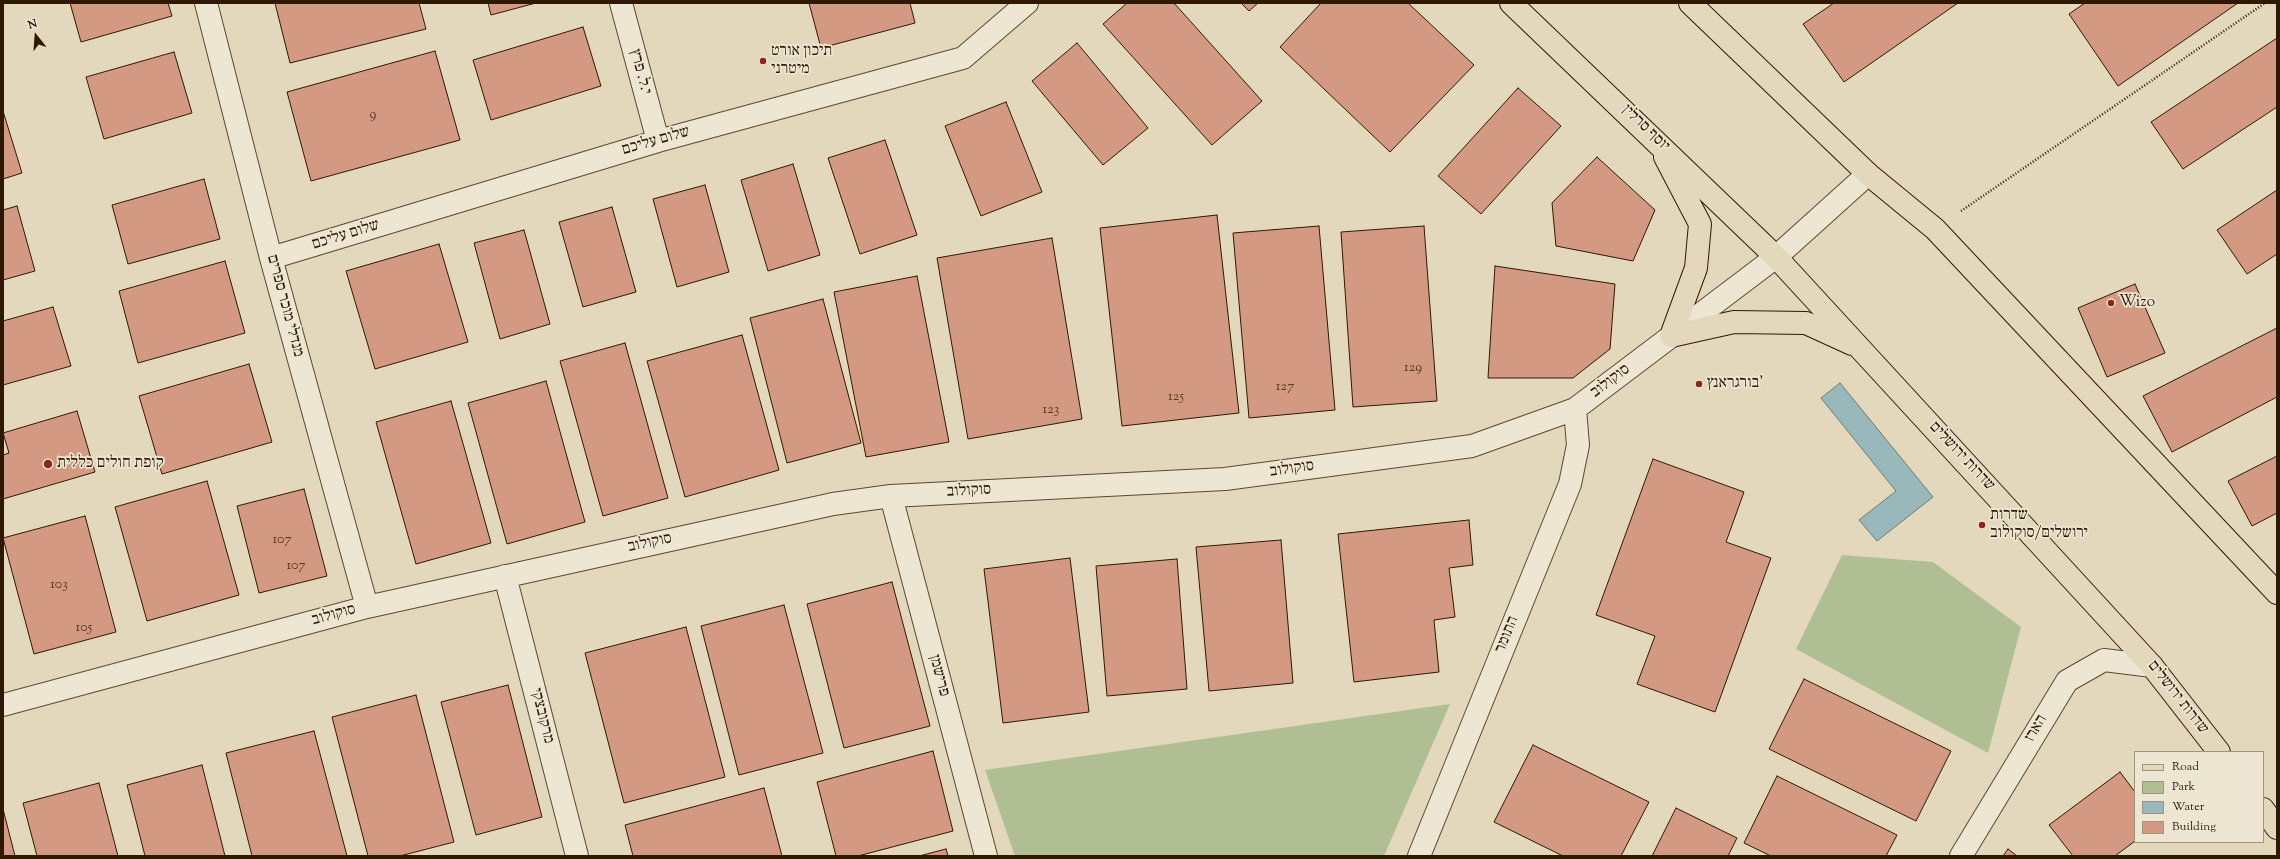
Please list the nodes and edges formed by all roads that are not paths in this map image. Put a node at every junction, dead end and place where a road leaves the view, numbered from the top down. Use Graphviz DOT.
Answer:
graph roads {
  1 [pos="206,3"];
  2 [pos="621,3"];
  3 [pos="1027,3"];
  4 [pos="1511,3"];
  5 [pos="1690,3"];
  6 [pos="1656,140"];
  7 [pos="658,141"];
  8 [pos="1868,174"];
  9 [pos="1776,256"];
  10 [pos="271,258"];
  11 [pos="1671,336"];
  12 [pos="1861,348"];
  13 [pos="1576,408"];
  14 [pos="891,496"];
  15 [pos="505,576"];
  16 [pos="2277,593"];
  17 [pos="367,607"];
  18 [pos="2152,666"];
  19 [pos="3,705"];
  20 [pos="2218,751"];
  21 [pos="2264,810"];
  22 [pos="2277,828"];
  23 [pos="578,856"];
  24 [pos="986,856"];
  25 [pos="1418,856"];
  26 [pos="1961,856"];
  1 -- 10 [label="street, מנדלי מוכר ספרים"];
  2 -- 7 [label="street, י.ל. פרץ"];
  3 -- 7 [label="street, שלום עליכם"];
  4 -- 6 [label="main road, יוסף סרלין"];
  5 -- 8 [label="main road"];
  6 -- 9 [label="main road, יוסף סרלין"];
  6 -- 11 [label="main road"];
  7 -- 10 [label="street, שלום עליכם"];
  8 -- 9 [label="street, סוקולוב"];
  8 -- 16 [label="main road"];
  9 -- 11 [label="street, סוקולוב"];
  9 -- 12 [label="main road, שדרות ירושלים"];
  10 -- 17 [label="street, מנדלי מוכר ספרים"];
  11 -- 12 [label="main road"];
  11 -- 13 [label="street, סוקולוב"];
  12 -- 18 [label="main road, שדרות ירושלים"];
  13 -- 14 [label="street, סוקולוב"];
  13 -- 25 [label="street, התומר"];
  14 -- 15 [label="street, סוקולוב"];
  14 -- 24 [label="street, פרישמן"];
  15 -- 17 [label="street, סוקולוב"];
  15 -- 23 [label="street, מרקובצקי"];
  17 -- 19 [label="street, סוקולוב"];
  18 -- 20 [label="main road, שדרות ירושלים"];
  18 -- 26 [label="street, הארז"];
  21 -- 22 [label="main road"];
}
